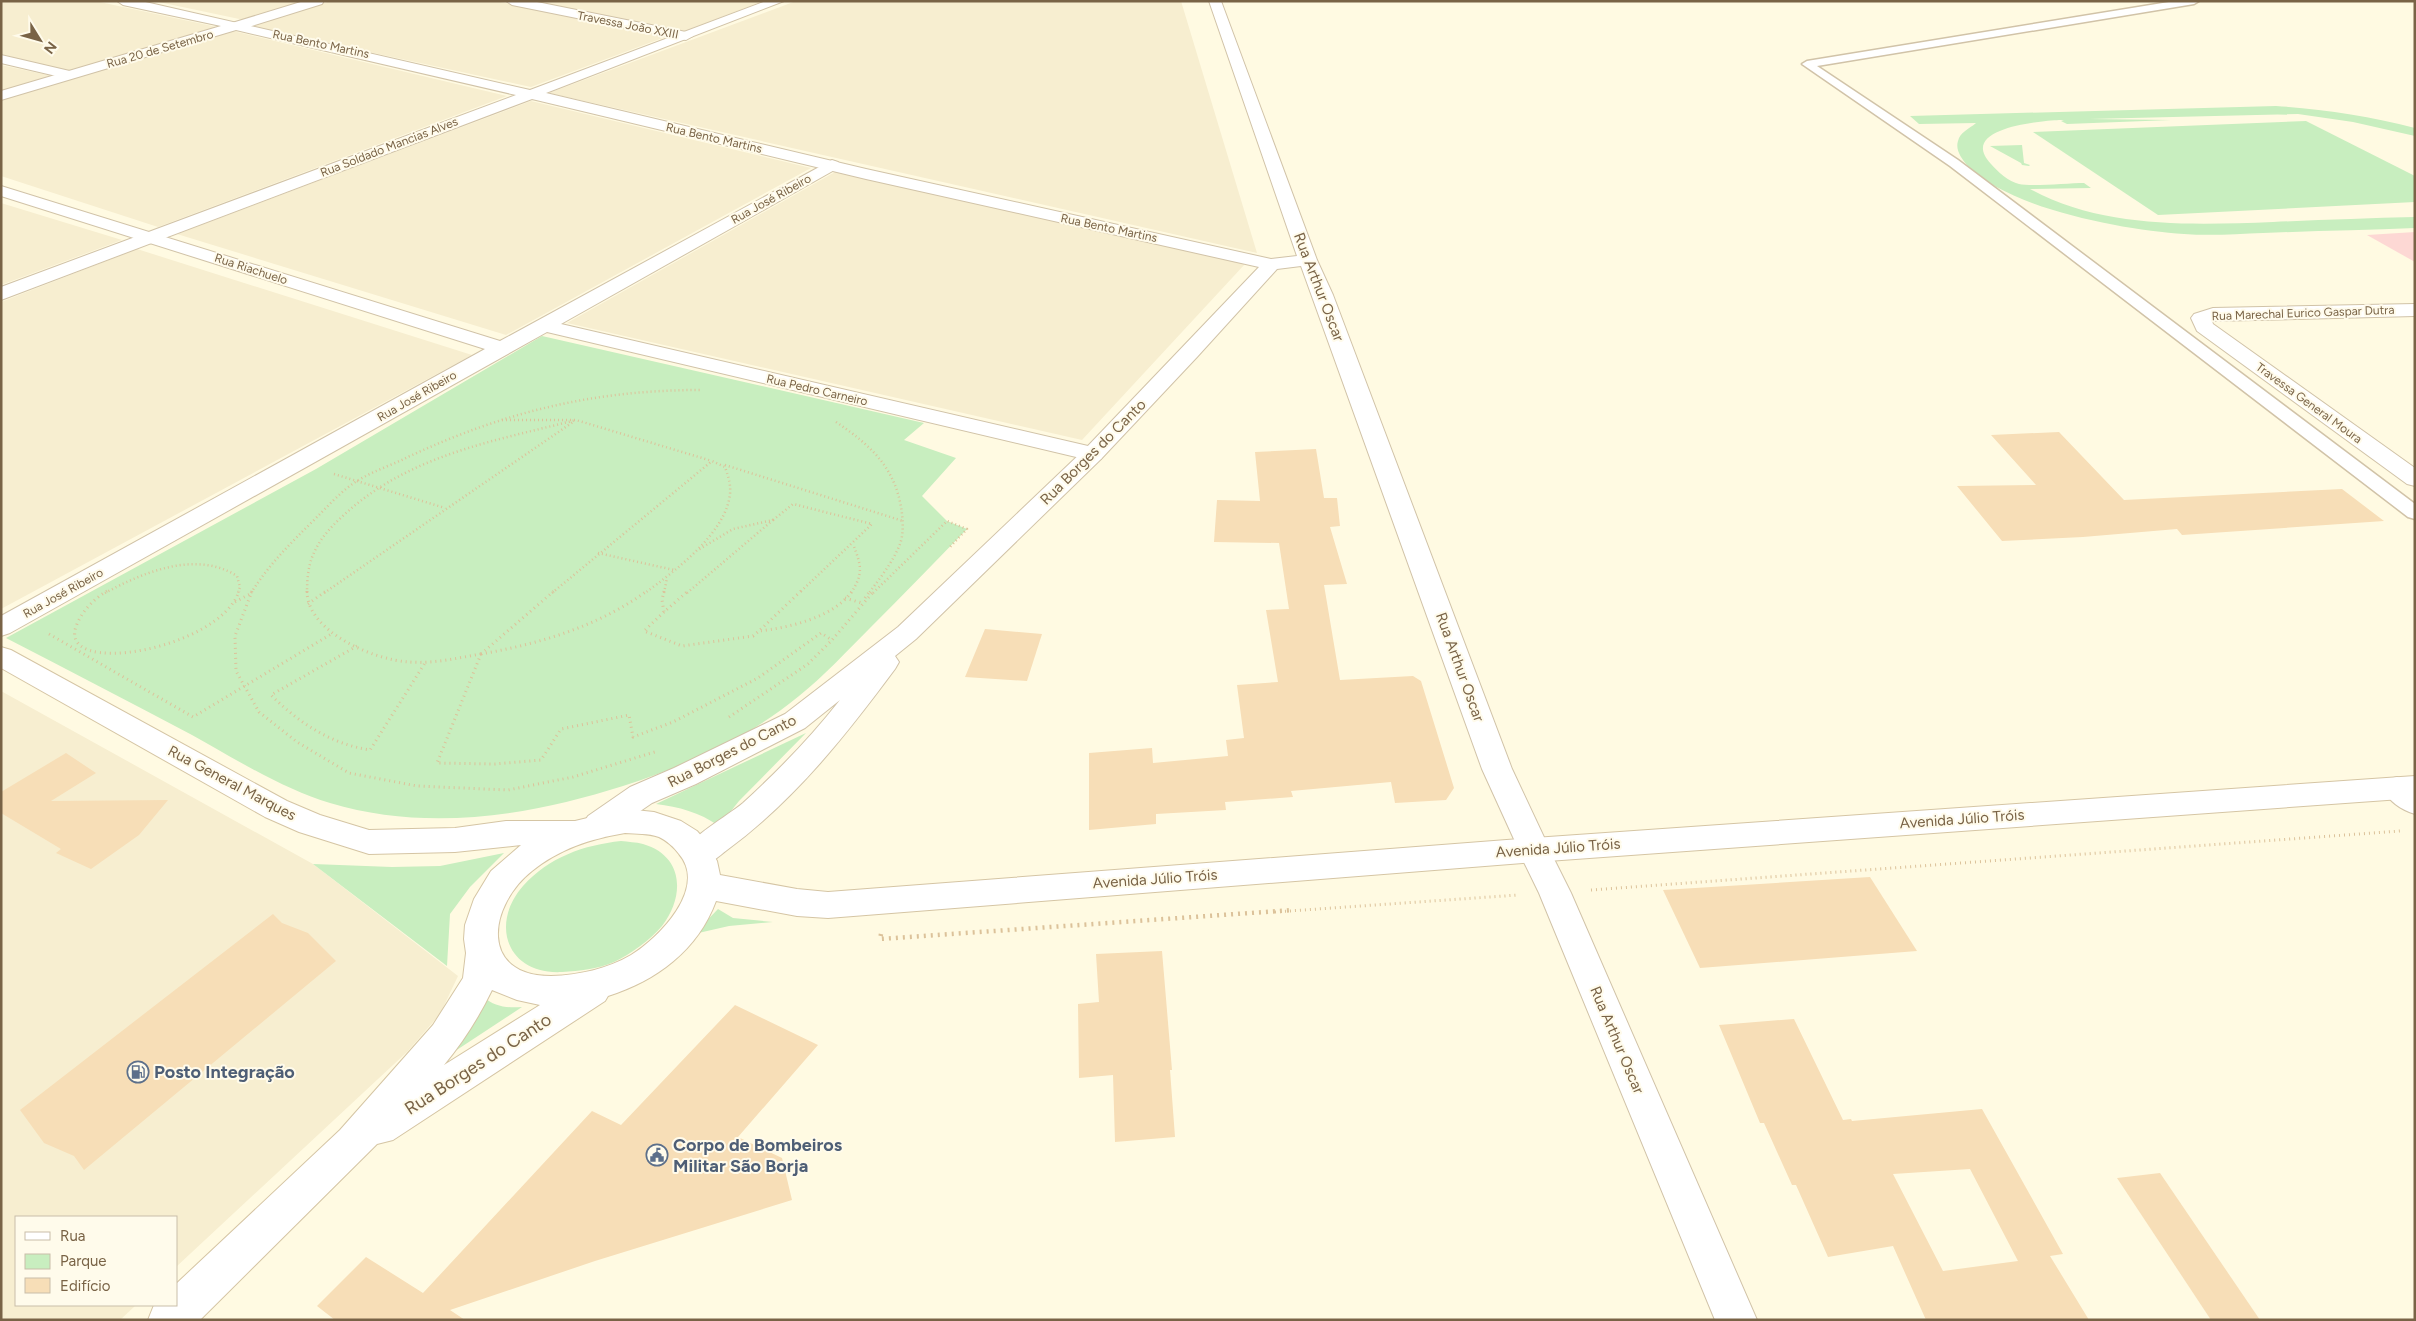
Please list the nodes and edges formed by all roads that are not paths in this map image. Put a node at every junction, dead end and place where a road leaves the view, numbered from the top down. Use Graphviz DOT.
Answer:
graph roads {
  1 [pos="123,1"];
  2 [pos="318,1"];
  3 [pos="512,1"];
  4 [pos="778,1"];
  5 [pos="1215,1"];
  6 [pos="2194,1"];
  7 [pos="237,26"];
  8 [pos="686,36"];
  9 [pos="1,59"];
  10 [pos="69,75"];
  11 [pos="528,94"];
  12 [pos="1,96"];
  13 [pos="832,165"];
  14 [pos="1,192"];
  15 [pos="149,237"];
  16 [pos="1308,260"];
  17 [pos="1270,264"];
  18 [pos="1,294"];
  19 [pos="2415,310"];
  20 [pos="542,325"];
  21 [pos="2204,327"];
  22 [pos="501,348"];
  23 [pos="1093,454"];
  24 [pos="2415,479"];
  25 [pos="2415,513"];
  26 [pos="1,627"];
  27 [pos="906,633"];
  28 [pos="1,656"];
  29 [pos="2408,802"];
  30 [pos="586,828"];
  31 [pos="1534,850"];
  32 [pos="698,854"];
  33 [pos="704,886"];
  34 [pos="483,954"];
  35 [pos="602,984"];
  36 [pos="354,1143"];
  37 [pos="169,1320"];
  38 [pos="1736,1320"];
  1 -- 7 [label="street, Rua Bento Martins"];
  2 -- 7 [label="street, Rua 20 de Setembro"];
  3 -- 8 [label="street, Travessa João XXIII"];
  4 -- 8 [label="street, Rua Soldado Mancias Alves"];
  5 -- 16 [label="street, Rua Arthur Oscar"];
  6 -- 25 [label="lane"];
  7 -- 10 [label="street, Rua 20 de Setembro"];
  7 -- 11 [label="street, Rua Bento Martins"];
  8 -- 11 [label="street, Rua Soldado Mancias Alves"];
  9 -- 10 [label="street"];
  10 -- 12 [label="street, Rua 20 de Setembro"];
  11 -- 13 [label="street, Rua Bento Martins"];
  11 -- 15 [label="street, Rua Soldado Mancias Alves"];
  13 -- 17 [label="street, Rua Bento Martins"];
  13 -- 20 [label="street, Rua José Ribeiro"];
  14 -- 15 [label="street, Rua Riachuelo"];
  15 -- 18 [label="street, Rua Soldado Mancias Alves"];
  15 -- 22 [label="street, Rua Riachuelo"];
  16 -- 17 [label="street, Rua Bento Martins"];
  16 -- 31 [label="street, Rua Arthur Oscar"];
  17 -- 23 [label="street, Rua Borges do Canto"];
  19 -- 21 [label="street, Rua Marechal Eurico Gaspar Dutra"];
  20 -- 22 [label="street, Rua José Ribeiro"];
  20 -- 23 [label="street, Rua Pedro Carneiro"];
  21 -- 24 [label="street, Travessa General Moura"];
  22 -- 26 [label="street, Rua José Ribeiro"];
  23 -- 27 [label="street, Rua Borges do Canto"];
  27 -- 30 [label="street, Rua Borges do Canto"];
  27 -- 32 [label="street, Rua Borges do Canto"];
  28 -- 30 [label="street, Rua General Marques"];
  29 -- 31 [label="street, Avenida Júlio Tróis"];
  30 -- 32 [label="street"];
  30 -- 34 [label="street, Rua Borges do Canto"];
  31 -- 33 [label="street, Avenida Júlio Tróis"];
  31 -- 38 [label="street, Rua Arthur Oscar"];
  32 -- 33 [label="street"];
  33 -- 35 [label="street"];
  34 -- 35 [label="street"];
  34 -- 36 [label="street, Rua Borges do Canto"];
  35 -- 36 [label="street, Rua Borges do Canto"];
  36 -- 37 [label="street, Rua Borges do Canto"];
}
